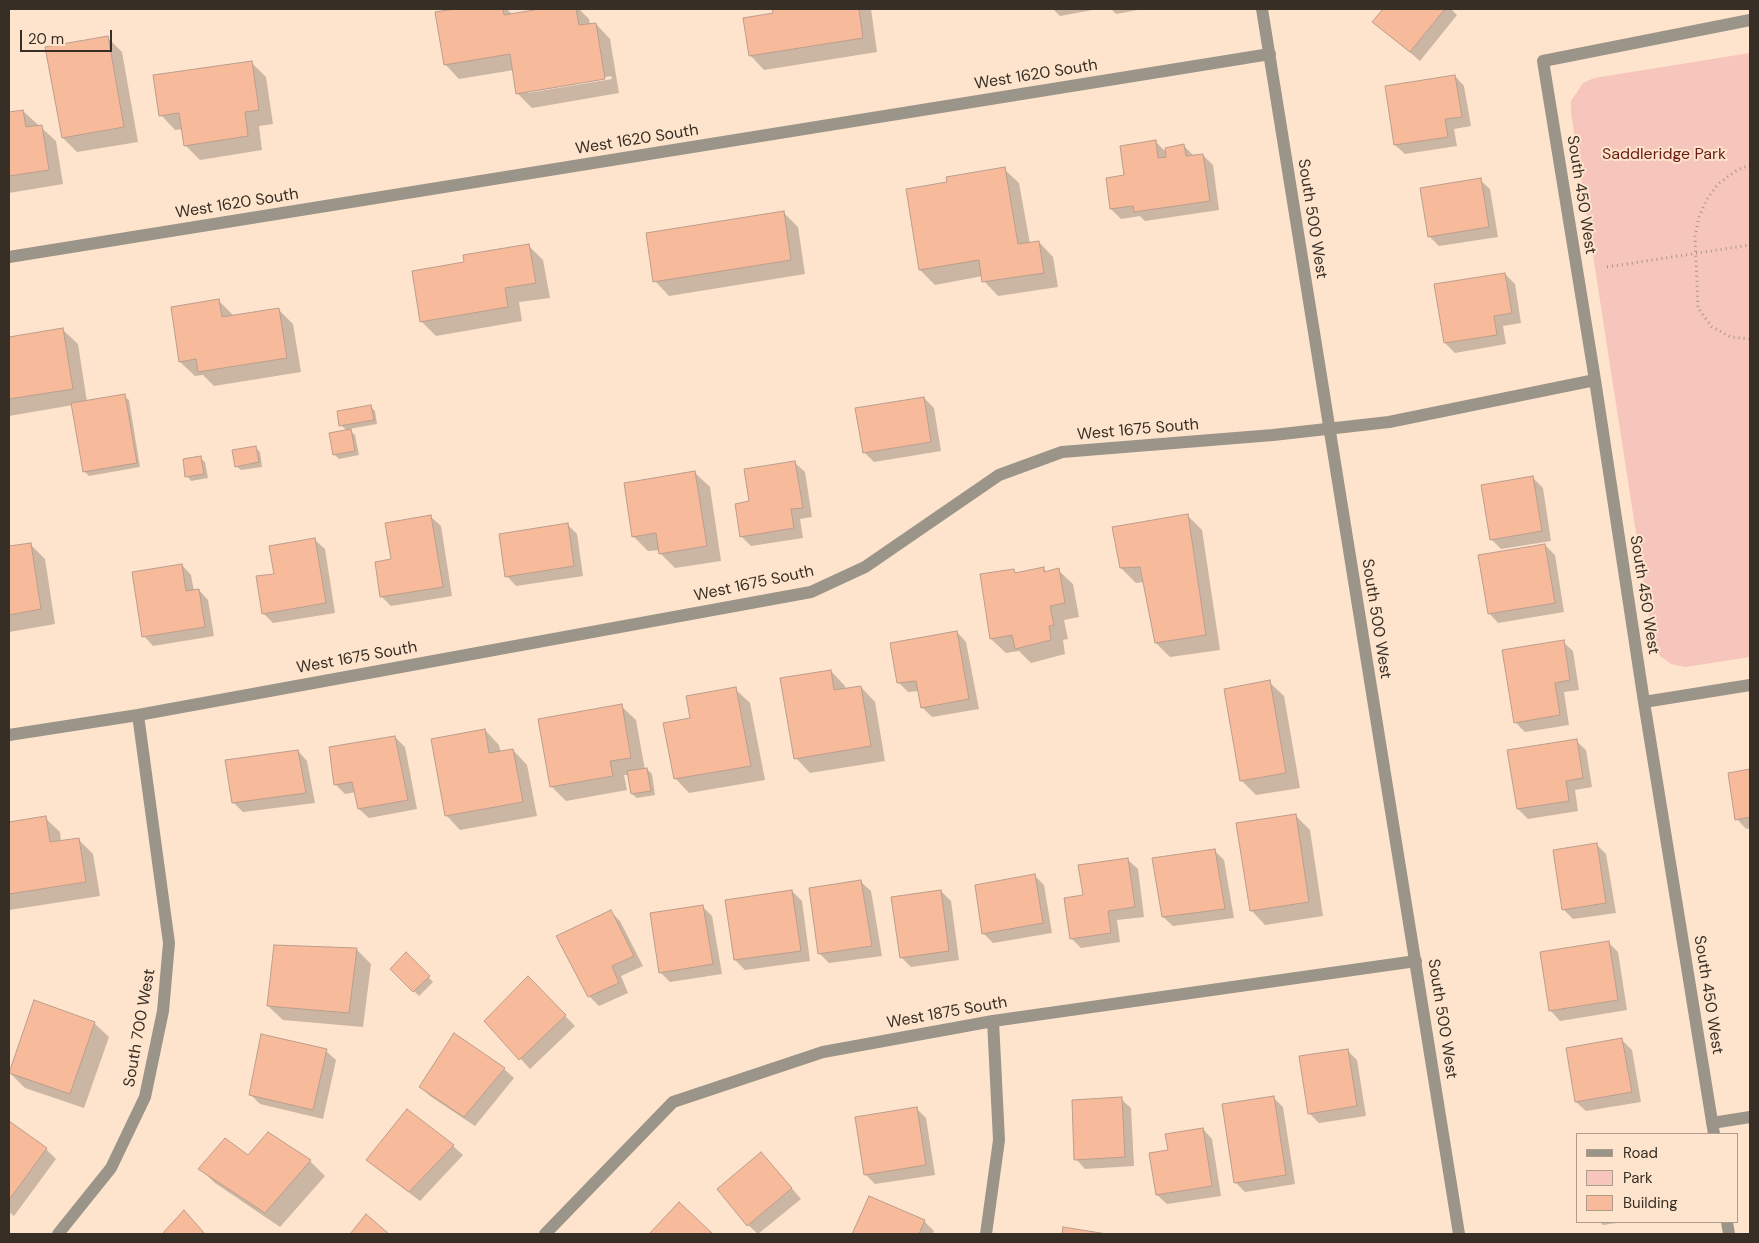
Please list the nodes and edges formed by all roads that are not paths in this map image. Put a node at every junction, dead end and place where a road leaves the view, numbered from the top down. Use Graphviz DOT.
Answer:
graph roads {
  1 [pos="1262,9"];
  2 [pos="1750,20"];
  3 [pos="1270,54"];
  4 [pos="9,257"];
  5 [pos="1595,380"];
  6 [pos="1329,429"];
  7 [pos="1750,685"];
  8 [pos="1644,702"];
  9 [pos="138,715"];
  10 [pos="9,734"];
  11 [pos="1416,961"];
  12 [pos="993,1021"];
  13 [pos="1750,1117"];
  14 [pos="1713,1129"];
  15 [pos="58,1234"];
  16 [pos="545,1234"];
  17 [pos="986,1234"];
  18 [pos="1459,1234"];
  1 -- 3 [label="street, South 500 West"];
  2 -- 5 [label="street, South 450 West"];
  3 -- 4 [label="street, West 1620 South"];
  3 -- 6 [label="street, South 500 West"];
  5 -- 6 [label="street, West 1675 South"];
  5 -- 8 [label="street, South 450 West"];
  6 -- 9 [label="street, West 1675 South"];
  6 -- 11 [label="street, South 500 West"];
  7 -- 8 [label="street"];
  8 -- 14 [label="street, South 450 West"];
  9 -- 10 [label="street, West 1675 South"];
  9 -- 15 [label="street, South 700 West"];
  11 -- 12 [label="street, West 1875 South"];
  11 -- 18 [label="street, South 500 West"];
  12 -- 16 [label="street, West 1875 South"];
  12 -- 17 [label="street"];
  13 -- 14 [label="street"];
}
